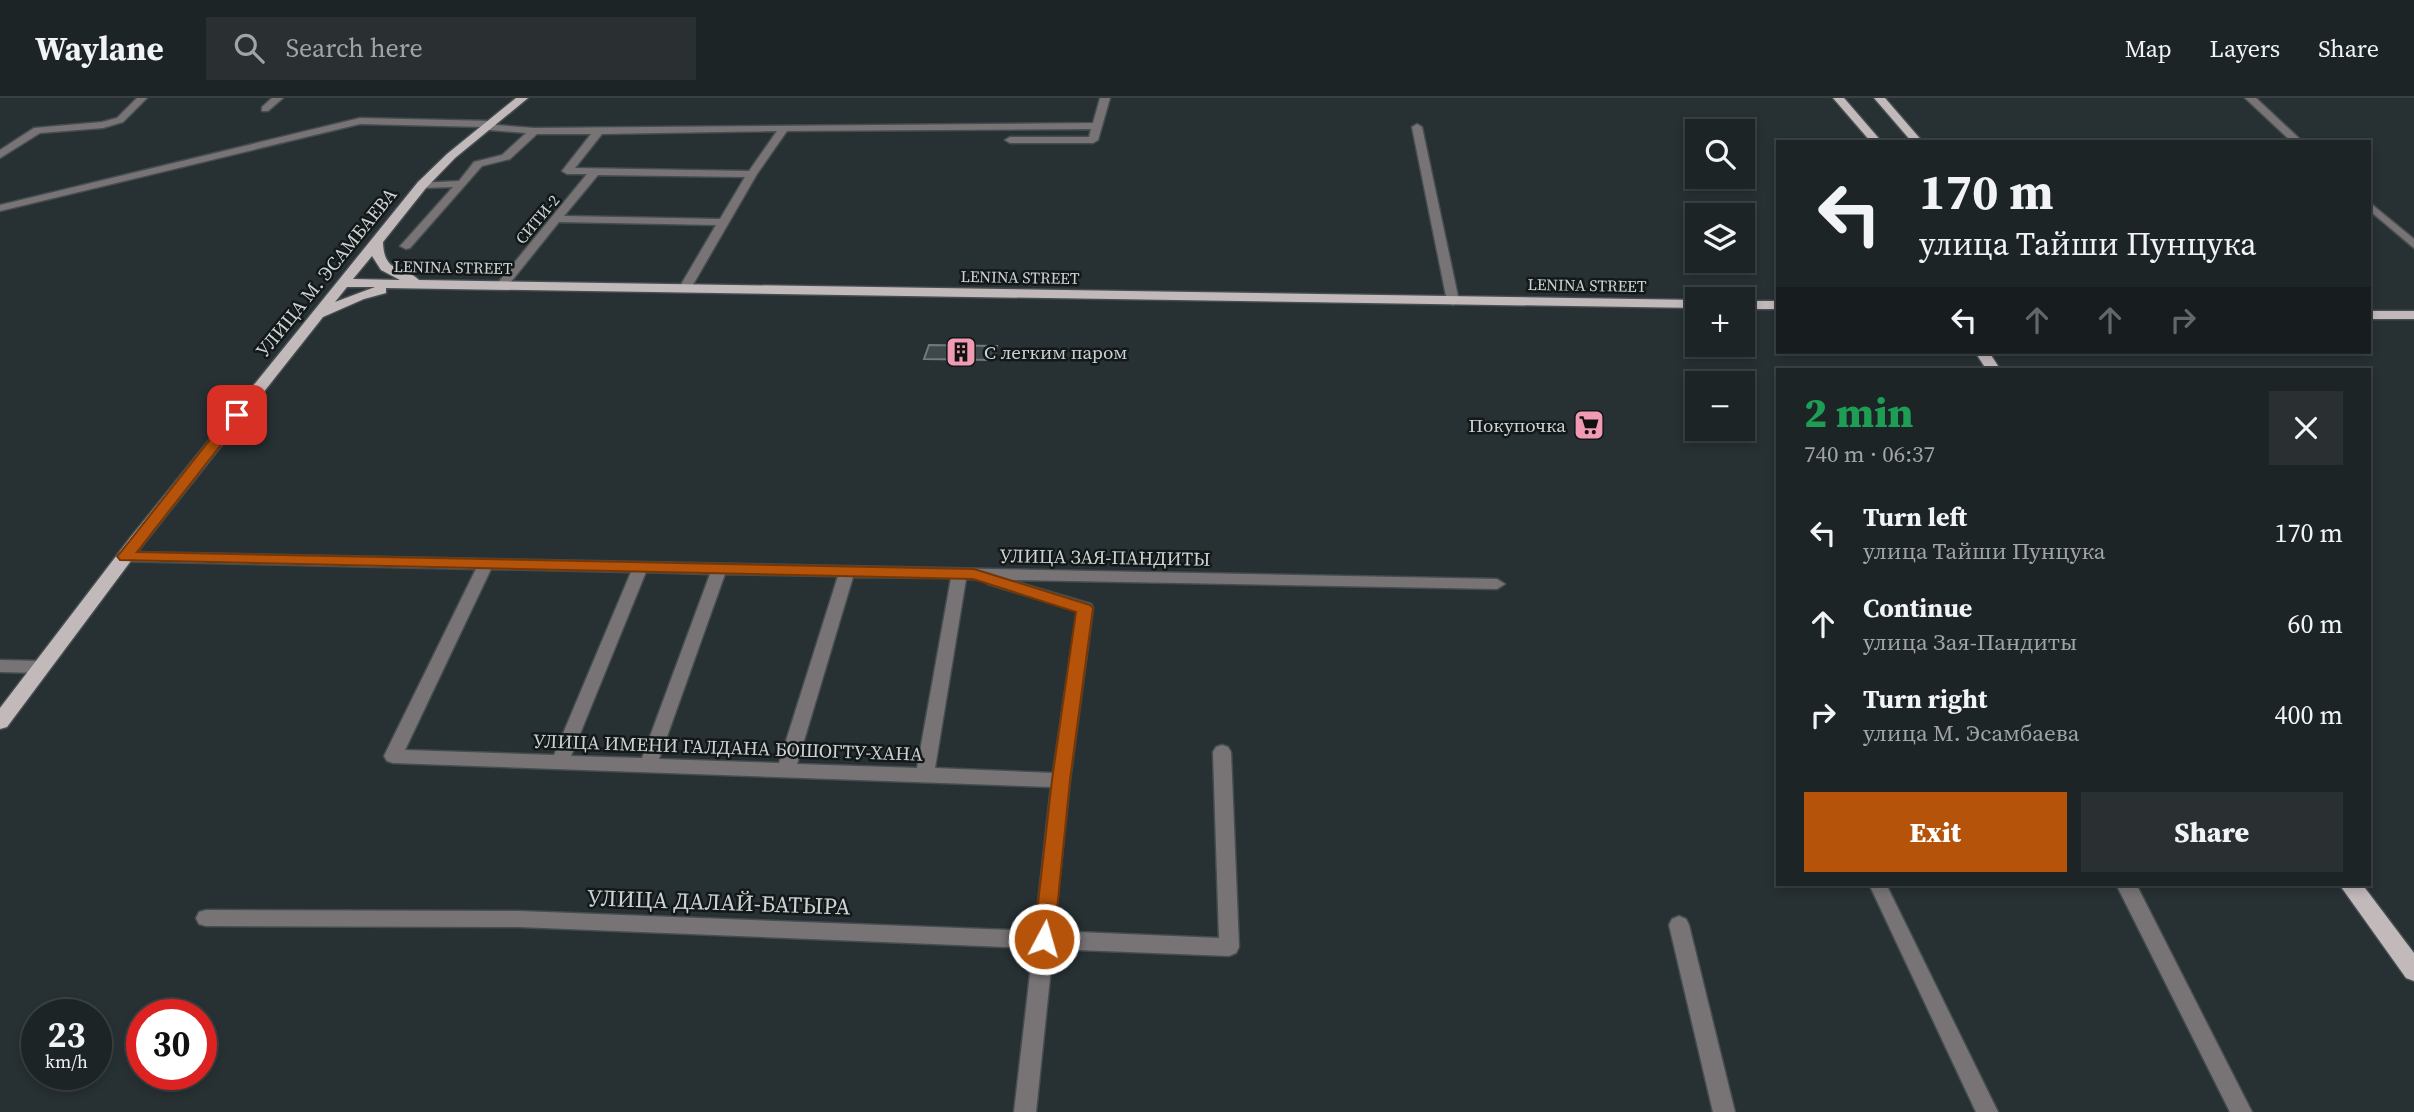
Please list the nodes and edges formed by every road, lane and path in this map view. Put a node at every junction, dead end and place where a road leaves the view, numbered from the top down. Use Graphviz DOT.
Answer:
graph roads {
  1 [pos="142,98"];
  2 [pos="278,98"];
  3 [pos="523,98"];
  4 [pos="1105,98"];
  5 [pos="1838,98"];
  6 [pos="1880,98"];
  7 [pos="2250,98"];
  8 [pos="265,109"];
  9 [pos="490,125"];
  10 [pos="1097,126"];
  11 [pos="1417,127"];
  12 [pos="784,128"];
  13 [pos="534,131"];
  14 [pos="599,131"];
  15 [pos="1010,140"];
  16 [pos="1875,140"];
  17 [pos="1916,140"];
  18 [pos="2296,140"];
  19 [pos="0,155"];
  20 [pos="595,171"];
  21 [pos="752,174"];
  22 [pos="462,184"];
  23 [pos="422,185"];
  24 [pos="2371,207"];
  25 [pos="0,208"];
  26 [pos="558,219"];
  27 [pos="724,222"];
  28 [pos="377,241"];
  29 [pos="2414,245"];
  30 [pos="406,246"];
  31 [pos="342,283"];
  32 [pos="427,284"];
  33 [pos="502,285"];
  34 [pos="685,288"];
  35 [pos="1453,302"];
  36 [pos="1685,304"];
  37 [pos="1755,305"];
  38 [pos="1776,305"];
  39 [pos="2371,315"];
  40 [pos="2414,315"];
  41 [pos="314,318"];
  42 [pos="125,556"];
  43 [pos="486,564"];
  44 [pos="641,567"];
  45 [pos="719,569"];
  46 [pos="847,571"];
  47 [pos="967,574"];
  48 [pos="1497,584"];
  49 [pos="0,666"];
  50 [pos="42,667"];
  51 [pos="0,723"];
  52 [pos="1222,752"];
  53 [pos="560,762"];
  54 [pos="648,765"];
  55 [pos="786,770"];
  56 [pos="925,775"];
  57 [pos="1061,780"];
  58 [pos="1877,886"];
  59 [pos="2127,886"];
  60 [pos="2351,886"];
  61 [pos="206,918"];
  62 [pos="1679,925"];
  63 [pos="1044,939"];
  64 [pos="2414,971"];
  65 [pos="1025,1112"];
  66 [pos="1724,1112"];
  67 [pos="1987,1112"];
  68 [pos="2241,1112"];
  1 -- 19 [label="street"];
  2 -- 8 [label="street"];
  3 -- 9 [label="main road, УЛИЦА М. ЭСАМБАЕВА"];
  4 -- 10 [label="street"];
  5 -- 16 [label="main road"];
  6 -- 17 [label="main road"];
  7 -- 18 [label="street"];
  9 -- 13 [label="street"];
  9 -- 23 [label="main road, УЛИЦА М. ЭСАМБАЕВА"];
  9 -- 25 [label="street"];
  10 -- 12 [label="street"];
  10 -- 15 [label="street"];
  11 -- 35 [label="street"];
  12 -- 14 [label="street"];
  12 -- 21 [label="street"];
  13 -- 14 [label="street"];
  13 -- 22 [label="street"];
  14 -- 20 [label="street"];
  20 -- 21 [label="street"];
  20 -- 26 [label="street, СИТИ-2"];
  21 -- 27 [label="street"];
  22 -- 23 [label="street"];
  22 -- 30 [label="street"];
  23 -- 28 [label="main road, УЛИЦА М. ЭСАМБАЕВА"];
  24 -- 29 [label="street"];
  26 -- 27 [label="street"];
  26 -- 33 [label="street, СИТИ-2"];
  27 -- 34 [label="street"];
  28 -- 31 [label="main road, УЛИЦА М. ЭСАМБАЕВА"];
  28 -- 32 [label="main road"];
  31 -- 32 [label="main road, LENINA STREET"];
  31 -- 41 [label="main road, УЛИЦА М. ЭСАМБАЕВА"];
  32 -- 33 [label="main road, LENINA STREET"];
  32 -- 41 [label="main road"];
  33 -- 34 [label="main road, LENINA STREET"];
  34 -- 35 [label="main road, LENINA STREET"];
  35 -- 36 [label="main road, LENINA STREET"];
  37 -- 38 [label="main road"];
  39 -- 40 [label="main road"];
  41 -- 42 [label="main road, УЛИЦА М. ЭСАМБАЕВА"];
  42 -- 43 [label="street, УЛИЦА ЗАЯ-ПАНДИТЫ"];
  42 -- 50 [label="main road, УЛИЦА М. ЭСАМБАЕВА"];
  43 -- 44 [label="street, УЛИЦА ЗАЯ-ПАНДИТЫ"];
  43 -- 53 [label="street, УЛИЦА ИМЕНИ ГАЛДАНА БОШОГТУ-ХАНА"];
  44 -- 45 [label="street, УЛИЦА ЗАЯ-ПАНДИТЫ"];
  44 -- 53 [label="street"];
  45 -- 46 [label="street, УЛИЦА ЗАЯ-ПАНДИТЫ"];
  45 -- 54 [label="street"];
  46 -- 47 [label="street, УЛИЦА ЗАЯ-ПАНДИТЫ"];
  46 -- 55 [label="street"];
  47 -- 48 [label="street, УЛИЦА ЗАЯ-ПАНДИТЫ"];
  47 -- 56 [label="street"];
  47 -- 57 [label="street"];
  49 -- 50 [label="street"];
  50 -- 51 [label="main road, УЛИЦА М. ЭСАМБАЕВА"];
  52 -- 63 [label="street, УЛИЦА ДАЛАЙ-БАТЫРА"];
  53 -- 54 [label="street, УЛИЦА ИМЕНИ ГАЛДАНА БОШОГТУ-ХАНА"];
  54 -- 55 [label="street, УЛИЦА ИМЕНИ ГАЛДАНА БОШОГТУ-ХАНА"];
  55 -- 56 [label="street, УЛИЦА ИМЕНИ ГАЛДАНА БОШОГТУ-ХАНА"];
  56 -- 57 [label="street, УЛИЦА ИМЕНИ ГАЛДАНА БОШОГТУ-ХАНА"];
  57 -- 63 [label="street"];
  58 -- 67 [label="street"];
  59 -- 68 [label="street"];
  60 -- 64 [label="main road"];
  61 -- 63 [label="street, УЛИЦА ДАЛАЙ-БАТЫРА"];
  62 -- 66 [label="street"];
  63 -- 65 [label="street"];
}
